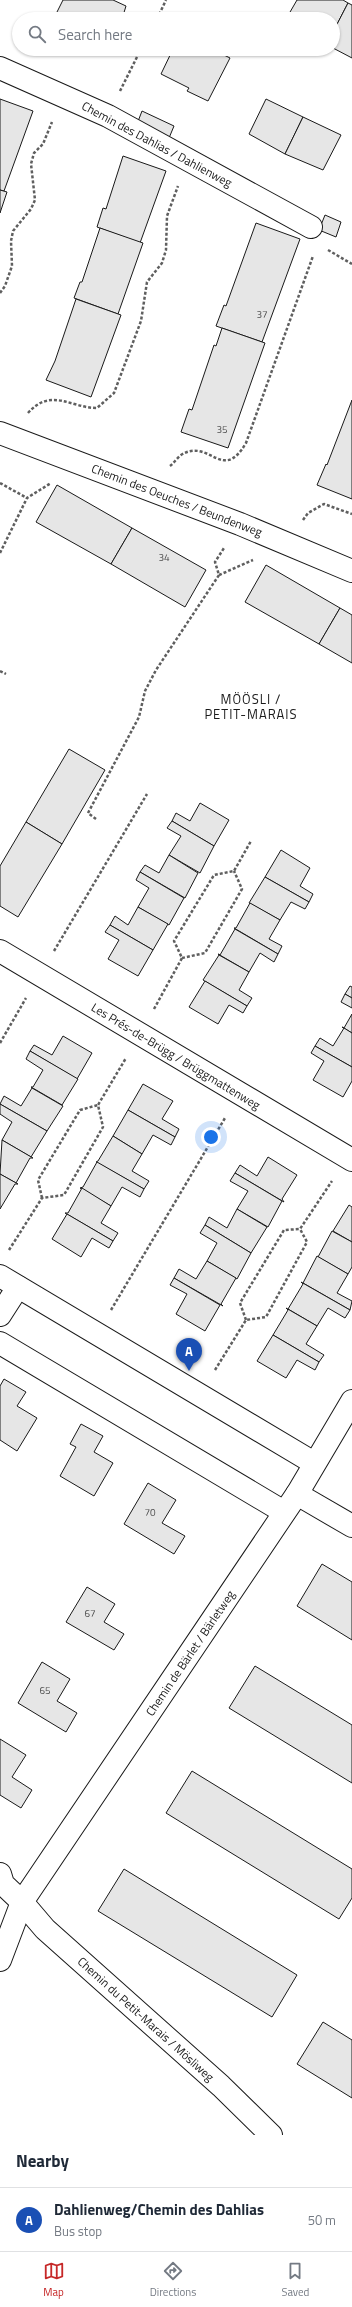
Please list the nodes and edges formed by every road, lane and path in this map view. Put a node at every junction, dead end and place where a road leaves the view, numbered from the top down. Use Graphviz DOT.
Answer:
graph roads {
  1 [pos="166,0"];
  2 [pos="160,12"];
  3 [pos="138,56"];
  4 [pos="0,68"];
  5 [pos="117,99"];
  6 [pos="50,127"];
  7 [pos="180,181"];
  8 [pos="311,227"];
  9 [pos="315,251"];
  10 [pos="0,293"];
  11 [pos="31,410"];
  12 [pos="0,433"];
  13 [pos="169,468"];
  14 [pos="54,482"];
  15 [pos="0,483"];
  16 [pos="27,498"];
  17 [pos="352,514"];
  18 [pos="302,521"];
  19 [pos="240,524"];
  20 [pos="0,553"];
  21 [pos="352,571"];
  22 [pos="0,670"];
  23 [pos="6,674"];
  24 [pos="147,794"];
  25 [pos="96,819"];
  26 [pos="251,841"];
  27 [pos="234,871"];
  28 [pos="0,951"];
  29 [pos="182,958"];
  30 [pos="39,976"];
  31 [pos="141,1034"];
  32 [pos="0,1043"];
  33 [pos="239,1093"];
  34 [pos="98,1105"];
  35 [pos="350,1159"];
  36 [pos="42,1198"];
  37 [pos="300,1228"];
  38 [pos="6,1254"];
  39 [pos="9,1281"];
  40 [pos="0,1315"];
  41 [pos="108,1315"];
  42 [pos="246,1320"];
  43 [pos="0,1343"];
  44 [pos="211,1376"];
  45 [pos="352,1401"];
  46 [pos="314,1463"];
  47 [pos="296,1494"];
  48 [pos="284,1512"];
  49 [pos="352,1526"];
  50 [pos="1,1881"];
  51 [pos="22,1902"];
  52 [pos="0,1960"];
  53 [pos="271,2135"];
  1 -- 2 [label="path"];
  3 -- 5 [label="path"];
  4 -- 8 [label="street, Chemin des Dahlias / Dahlienweg"];
  6 -- 10 [label="path"];
  7 -- 11 [label="path"];
  9 -- 13 [label="path"];
  12 -- 19 [label="street, Chemin des Oeuches / Beundenweg"];
  14 -- 16 [label="path"];
  15 -- 16 [label="path"];
  16 -- 20 [label="path"];
  17 -- 18 [label="path"];
  19 -- 21 [label="street, Chemin des Oeuches / Beundenweg"];
  19 -- 25 [label="path"];
  22 -- 23 [label="path"];
  24 -- 30 [label="path"];
  26 -- 27 [label="path"];
  27 -- 29 [label="path"];
  27 -- 29 [label="path"];
  28 -- 30 [label="street, Les Prés-de-Brügg / Brüggmattenweg"];
  29 -- 31 [label="path"];
  30 -- 31 [label="street, Les Prés-de-Brügg / Brüggmattenweg"];
  30 -- 32 [label="path"];
  31 -- 33 [label="street, Les Prés-de-Brügg / Brüggmattenweg"];
  31 -- 34 [label="path"];
  33 -- 35 [label="street, Les Prés-de-Brügg / Brüggmattenweg"];
  33 -- 41 [label="path"];
  34 -- 36 [label="path"];
  34 -- 36 [label="path"];
  35 -- 37 [label="path"];
  36 -- 38 [label="path"];
  37 -- 42 [label="path"];
  37 -- 42 [label="path"];
  39 -- 40 [label="street"];
  39 -- 46 [label="street"];
  42 -- 44 [label="path"];
  43 -- 48 [label="street"];
  45 -- 46 [label="street, Chemin de Bärlet / Bärletweg"];
  46 -- 47 [label="street, Chemin de Bärlet / Bärletweg"];
  47 -- 48 [label="street, Chemin de Bärlet / Bärletweg"];
  47 -- 49 [label="street"];
  48 -- 51 [label="street, Chemin de Bärlet / Bärletweg"];
  50 -- 51 [label="street, Chemin du Petit-Marais / Mösliweg"];
  51 -- 52 [label="street, Chemin de Bärlet / Bärletweg"];
  51 -- 53 [label="street, Chemin du Petit-Marais / Mösliweg"];
}
